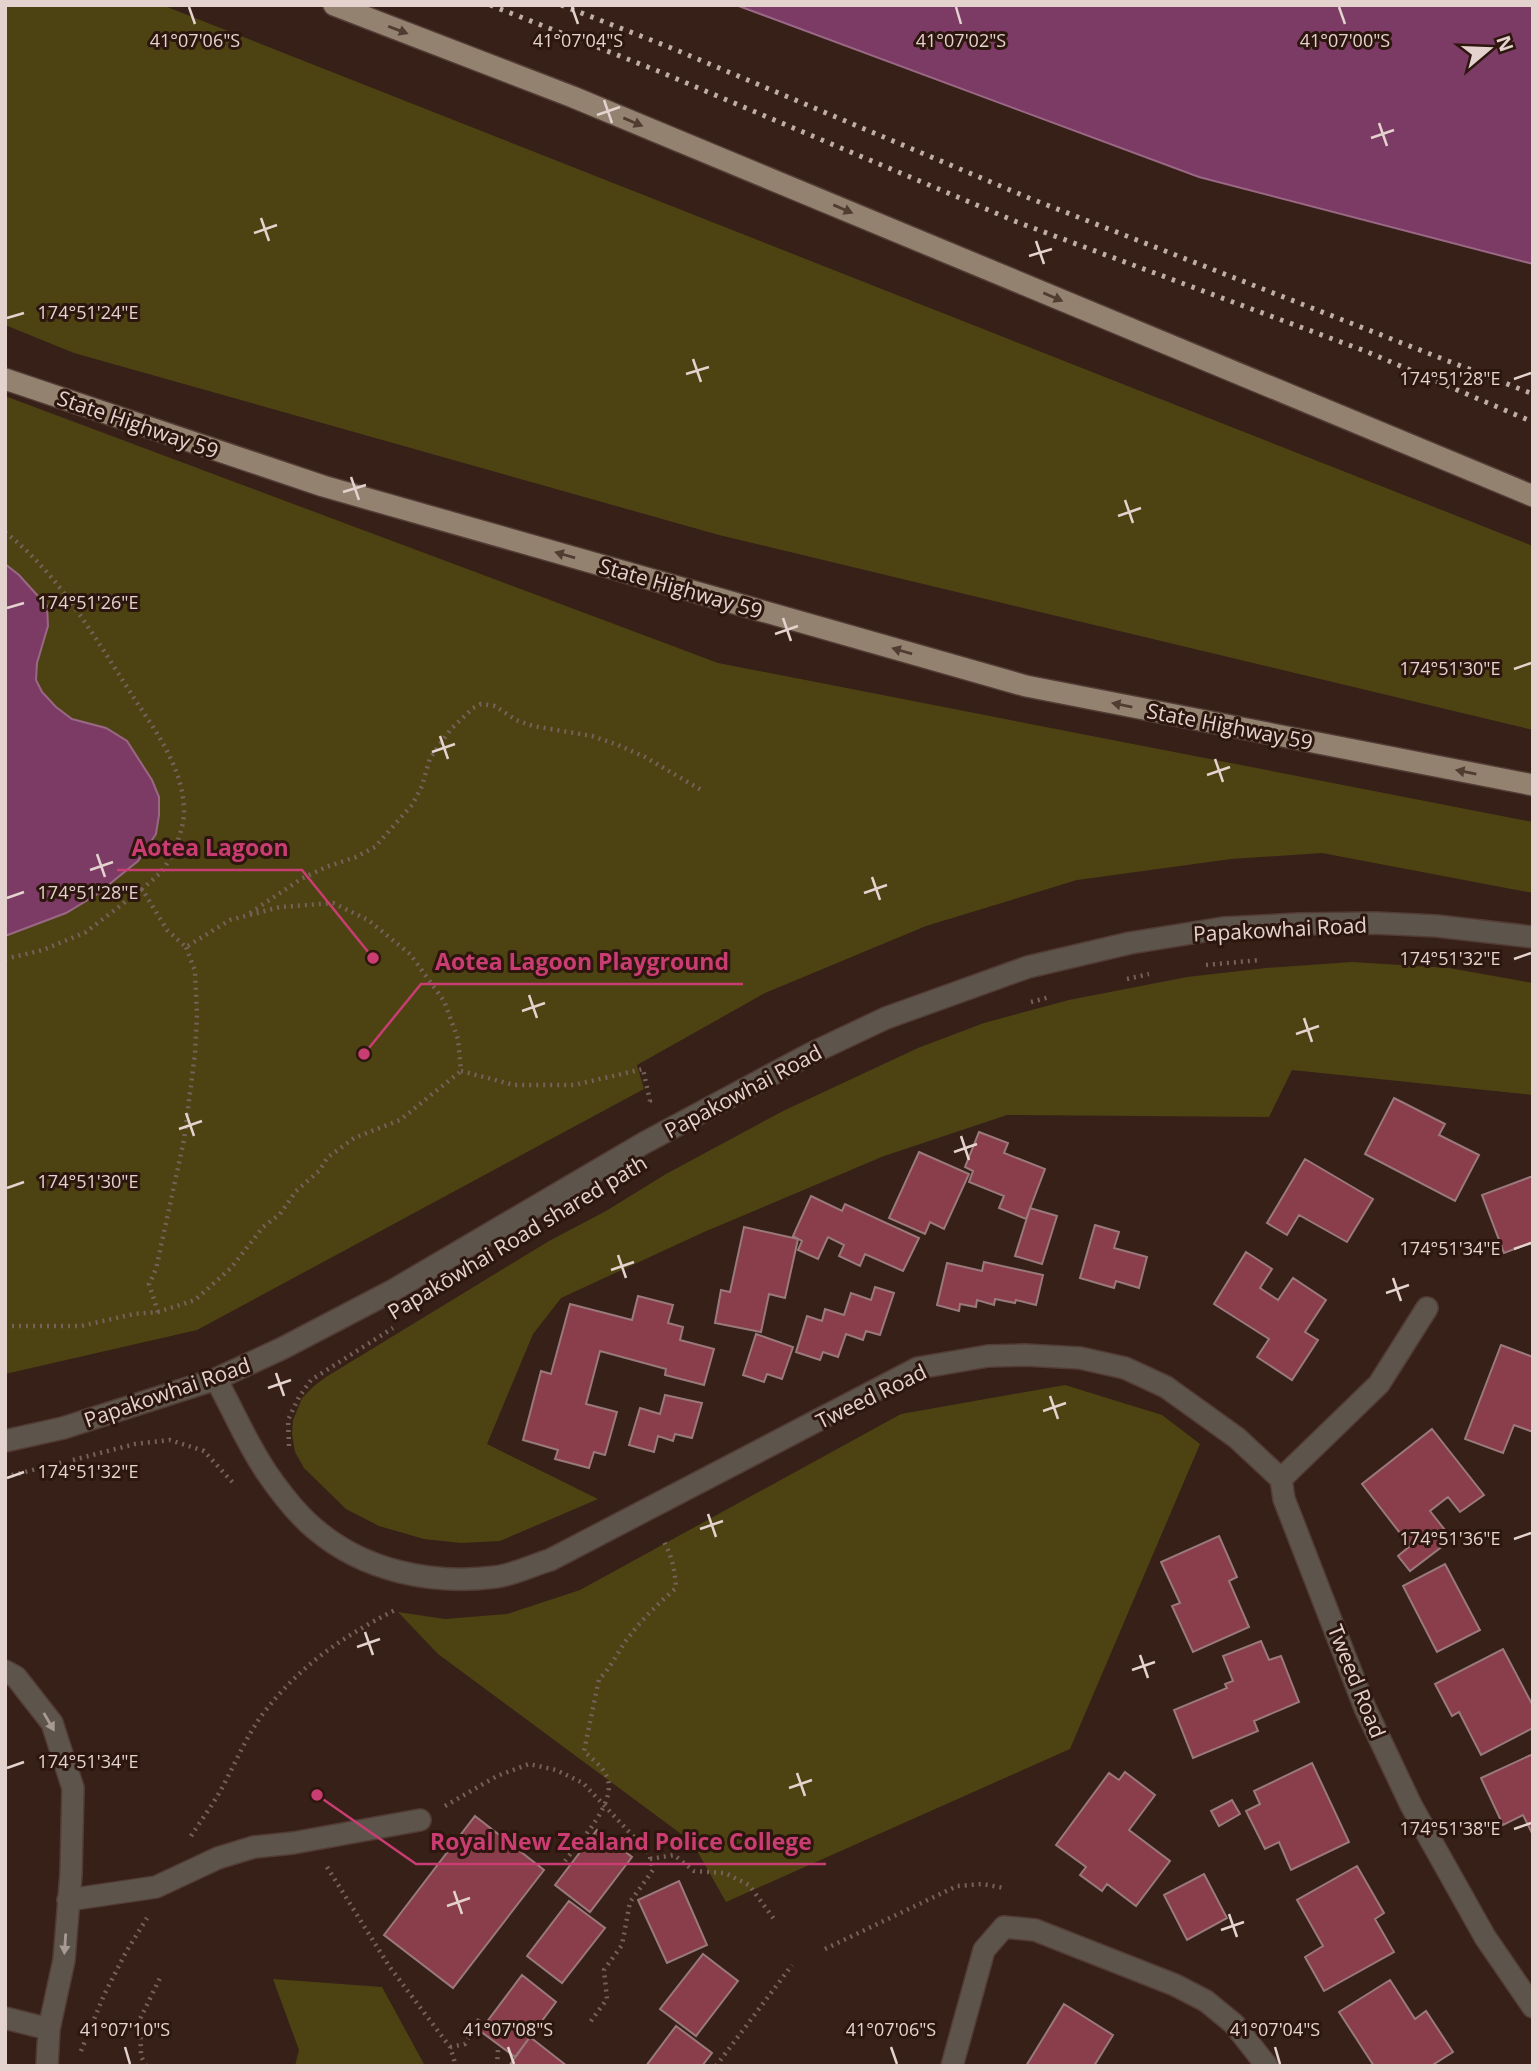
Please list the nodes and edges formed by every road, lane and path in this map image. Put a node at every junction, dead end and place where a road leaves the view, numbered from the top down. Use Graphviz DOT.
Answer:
graph roads {
  1 [pos="334,5"];
  2 [pos="5,379"];
  3 [pos="1533,496"];
  4 [pos="5,532"];
  5 [pos="1533,785"];
  6 [pos="703,791"];
  7 [pos="142,889"];
  8 [pos="247,915"];
  9 [pos="1533,937"];
  10 [pos="186,947"];
  11 [pos="5,959"];
  12 [pos="1270,959"];
  13 [pos="1201,965"];
  14 [pos="1149,974"];
  15 [pos="1124,979"];
  16 [pos="1060,994"];
  17 [pos="1021,1005"];
  18 [pos="461,1071"];
  19 [pos="639,1109"];
  20 [pos="1427,1308"];
  21 [pos="158,1312"];
  22 [pos="5,1326"];
  23 [pos="394,1328"];
  24 [pos="216,1379"];
  25 [pos="5,1441"];
  26 [pos="267,1473"];
  27 [pos="5,1478"];
  28 [pos="1280,1479"];
  29 [pos="663,1540"];
  30 [pos="397,1609"];
  31 [pos="5,1671"];
  32 [pos="605,1807"];
  33 [pos="420,1820"];
  34 [pos="310,1840"];
  35 [pos="188,1842"];
  36 [pos="650,1859"];
  37 [pos="565,1861"];
  38 [pos="1004,1888"];
  39 [pos="68,1900"];
  40 [pos="149,1914"];
  41 [pos="774,1919"];
  42 [pos="825,1949"];
  43 [pos="792,1965"];
  44 [pos="160,1978"];
  45 [pos="1533,2007"];
  46 [pos="5,2018"];
  47 [pos="479,2018"];
  48 [pos="588,2025"];
  49 [pos="49,2029"];
  50 [pos="450,2047"];
  51 [pos="498,2049"];
  52 [pos="80,2057"];
  53 [pos="47,2066"];
  54 [pos="146,2066"];
  55 [pos="456,2066"];
  56 [pos="497,2066"];
  57 [pos="716,2066"];
  58 [pos="952,2066"];
  59 [pos="1267,2066"];
  1 -- 3 [label="main road, one-way"];
  5 -- 2 [label="main road, State Highway 59, one-way"];
  4 -- 7 [label="path"];
  6 -- 8 [label="path"];
  7 -- 10 [label="path"];
  7 -- 11 [label="path"];
  8 -- 10 [label="path"];
  8 -- 18 [label="path"];
  9 -- 24 [label="street, Papakowhai Road"];
  10 -- 21 [label="path"];
  12 -- 13 [label="path"];
  14 -- 15 [label="path"];
  16 -- 17 [label="path"];
  18 -- 19 [label="path"];
  18 -- 21 [label="path"];
  20 -- 28 [label="street"];
  21 -- 22 [label="path"];
  23 -- 26 [label="path, Papakōwhai Road shared path"];
  24 -- 25 [label="street, Papakowhai Road"];
  24 -- 26 [label="street, Tweed Road"];
  26 -- 27 [label="path, Papakōwhai Road shared path"];
  26 -- 28 [label="street, Tweed Road"];
  28 -- 45 [label="street, Tweed Road"];
  29 -- 32 [label="path"];
  30 -- 35 [label="path"];
  31 -- 39 [label="street, one-way"];
  32 -- 33 [label="path"];
  32 -- 36 [label="path"];
  32 -- 37 [label="path"];
  33 -- 34 [label="street"];
  34 -- 39 [label="street"];
  34 -- 50 [label="path"];
  36 -- 41 [label="path"];
  36 -- 48 [label="path"];
  38 -- 42 [label="path"];
  39 -- 49 [label="street, one-way"];
  40 -- 52 [label="path"];
  43 -- 57 [label="path"];
  44 -- 54 [label="path"];
  46 -- 49 [label="street"];
  47 -- 50 [label="path"];
  49 -- 53 [label="street"];
  50 -- 55 [label="path"];
  51 -- 56 [label="path"];
  58 -- 59 [label="street"];
}
